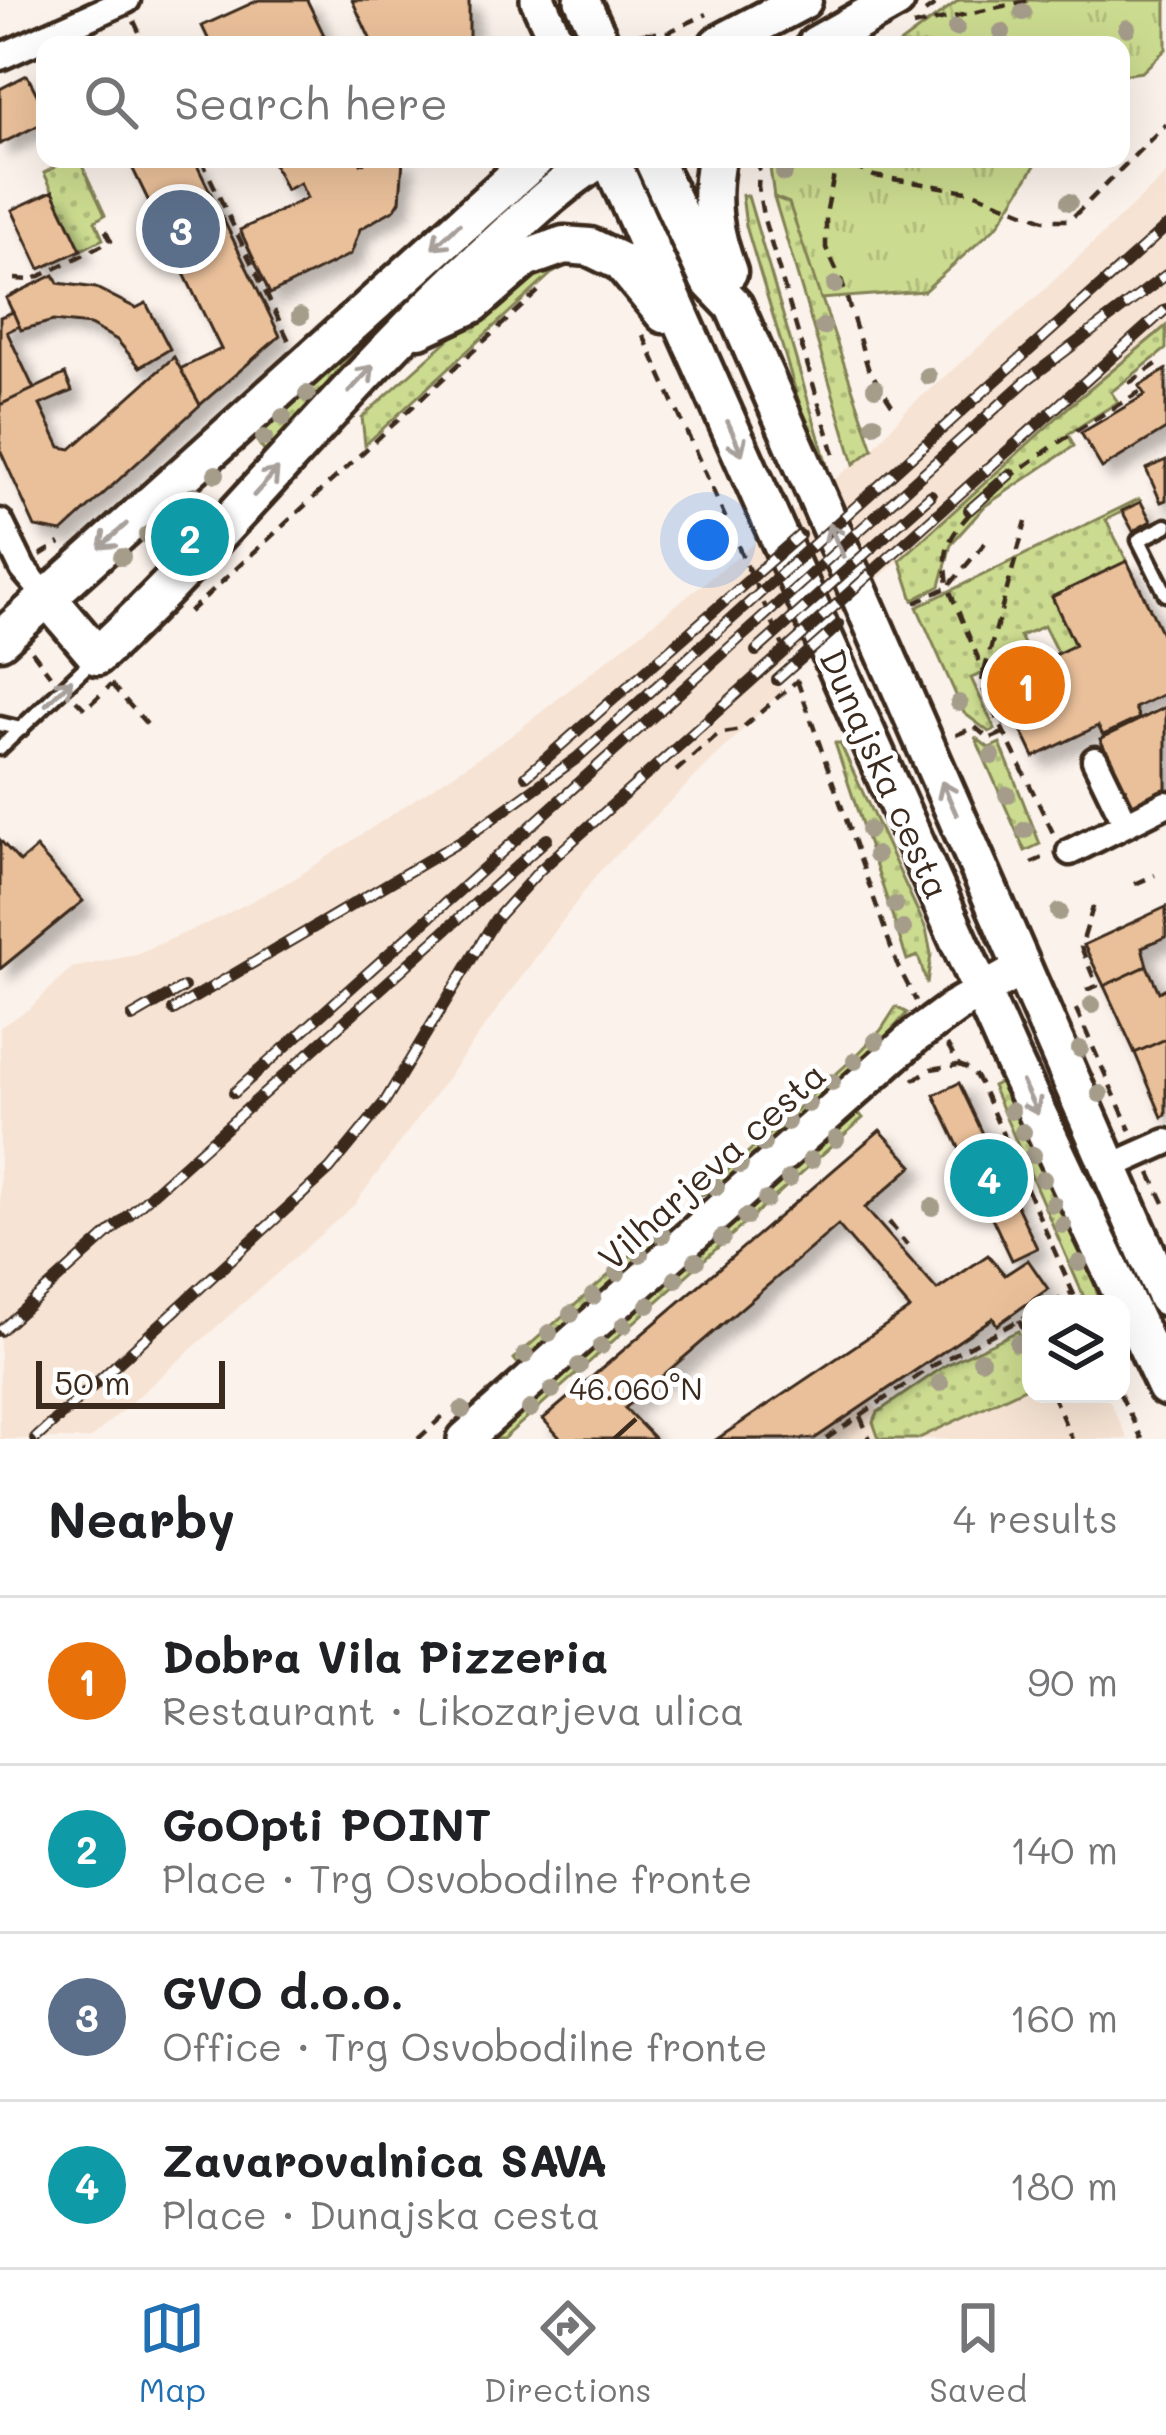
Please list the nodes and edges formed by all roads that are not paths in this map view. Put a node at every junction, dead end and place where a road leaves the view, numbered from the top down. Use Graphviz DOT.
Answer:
graph roads {
  1 [pos="538,0"];
  2 [pos="582,0"];
  3 [pos="803,0"];
  4 [pos="128,5"];
  5 [pos="899,14"];
  6 [pos="861,22"];
  7 [pos="714,29"];
  8 [pos="52,36"];
  9 [pos="554,36"];
  10 [pos="607,36"];
  11 [pos="834,36"];
  12 [pos="842,36"];
  13 [pos="36,42"];
  14 [pos="0,57"];
  15 [pos="525,168"];
  16 [pos="588,168"];
  17 [pos="614,168"];
  18 [pos="657,168"];
  19 [pos="739,168"];
  20 [pos="730,290"];
  21 [pos="400,338"];
  22 [pos="696,351"];
  23 [pos="0,522"];
  24 [pos="1166,526"];
  25 [pos="1166,594"];
  26 [pos="47,597"];
  27 [pos="15,644"];
  28 [pos="104,670"];
  29 [pos="0,724"];
  30 [pos="21,729"];
  31 [pos="0,748"];
  32 [pos="1094,760"];
  33 [pos="1166,804"];
  34 [pos="1126,824"];
  35 [pos="1058,853"];
  36 [pos="1023,968"];
  37 [pos="982,991"];
  38 [pos="1166,1142"];
  39 [pos="1127,1164"];
  40 [pos="1166,1298"];
  41 [pos="1166,1387"];
  42 [pos="465,1439"];
  1 -- 9 [label="main road"];
  2 -- 10 [label="main road"];
  3 -- 7 [label="main road"];
  4 -- 8 [label="street"];
  5 -- 6 [label="main road"];
  6 -- 11 [label="main road"];
  6 -- 12 [label="main road"];
  13 -- 14 [label="street"];
  15 -- 26 [label="main road, one-way"];
  16 -- 21 [label="main road"];
  17 -- 22 [label="main road, Dunajska cesta"];
  18 -- 20 [label="main road, Dunajska cesta"];
  19 -- 20 [label="main road"];
  36 -- 20 [label="main road, Dunajska cesta, one-way"];
  21 -- 22 [label="main road"];
  28 -- 21 [label="main road, one-way"];
  22 -- 37 [label="main road, Dunajska cesta, one-way"];
  23 -- 26 [label="street"];
  24 -- 25 [label="lane"];
  26 -- 27 [label="main road"];
  26 -- 28 [label="main road"];
  30 -- 28 [label="lane, one-way"];
  29 -- 30 [label="lane"];
  30 -- 31 [label="lane"];
  32 -- 34 [label="street"];
  33 -- 34 [label="street"];
  34 -- 35 [label="street"];
  36 -- 37 [label="main road, Vilharjeva cesta"];
  36 -- 39 [label="main road, Dunajska cesta"];
  37 -- 41 [label="main road, Dunajska cesta, one-way"];
  37 -- 42 [label="main road, Vilharjeva cesta"];
  38 -- 39 [label="street"];
  39 -- 40 [label="main road, Dunajska cesta"];
}
